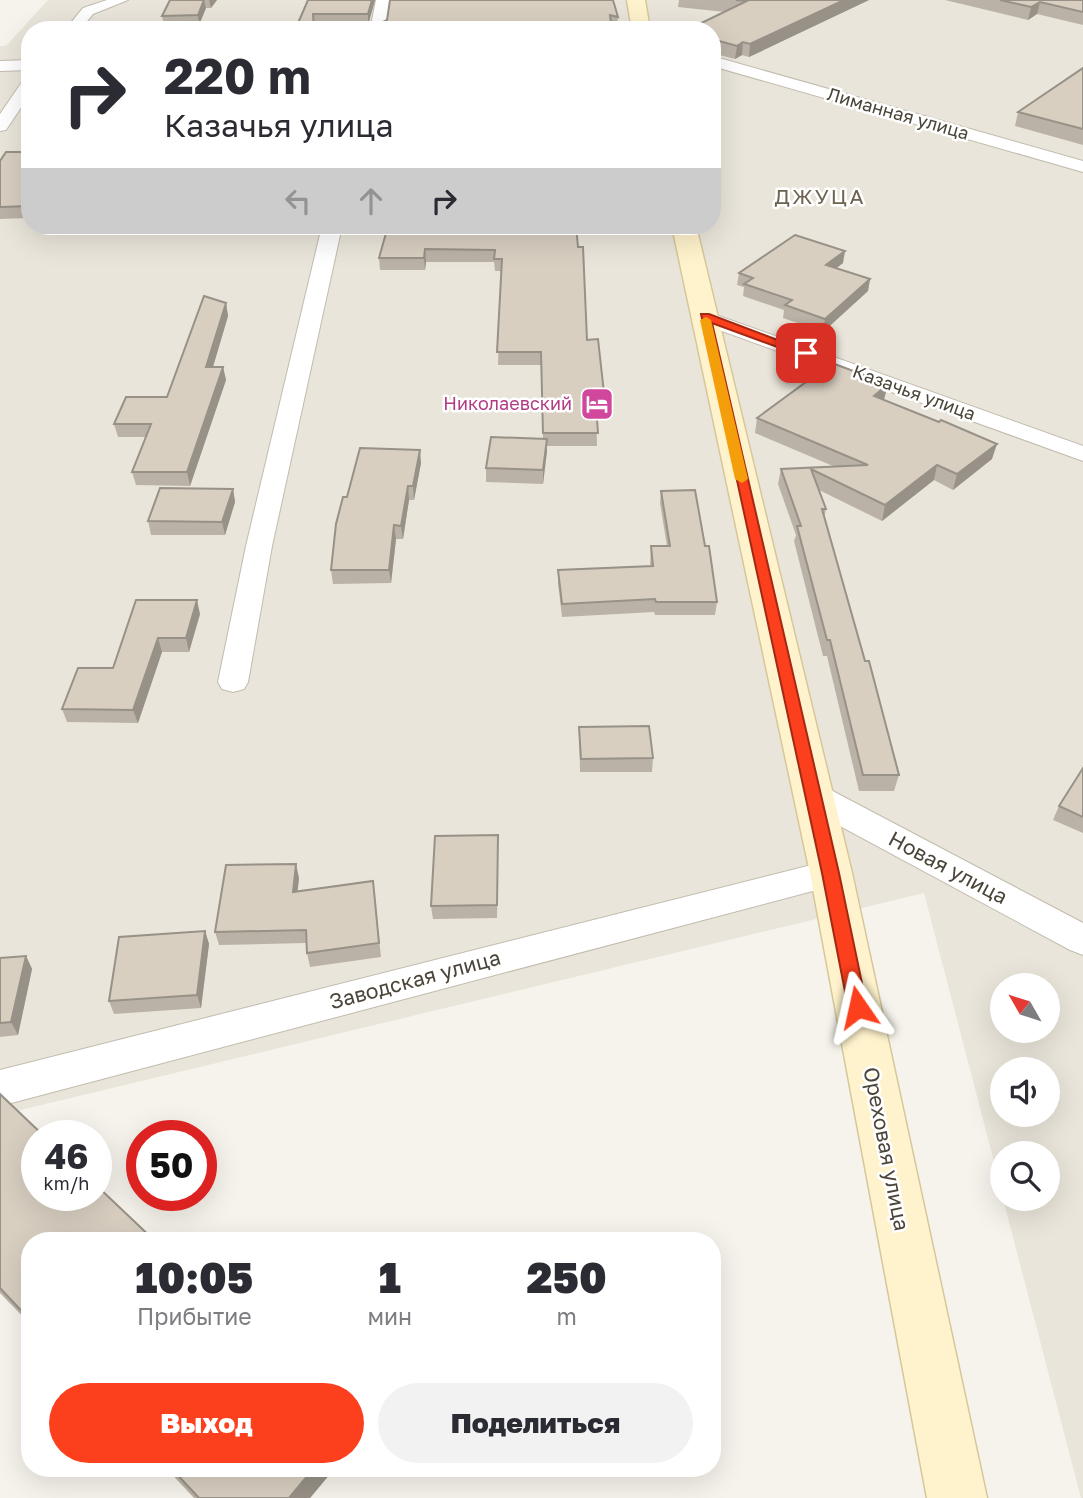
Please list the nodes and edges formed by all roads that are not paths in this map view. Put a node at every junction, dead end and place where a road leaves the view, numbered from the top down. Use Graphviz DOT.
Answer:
graph roads {
  1 [pos="121,0"];
  2 [pos="383,0"];
  3 [pos="636,0"];
  4 [pos="80,21"];
  5 [pos="379,21"];
  6 [pos="640,21"];
  7 [pos="721,64"];
  8 [pos="21,65"];
  9 [pos="0,66"];
  10 [pos="21,95"];
  11 [pos="0,125"];
  12 [pos="1083,167"];
  13 [pos="330,235"];
  14 [pos="686,235"];
  15 [pos="705,317"];
  16 [pos="1083,454"];
  17 [pos="233,682"];
  18 [pos="813,796"];
  19 [pos="831,873"];
  20 [pos="1083,940"];
  21 [pos="0,1087"];
  22 [pos="957,1498"];
  1 -- 4 [label="street"];
  2 -- 5 [label="street"];
  3 -- 6 [label="main road"];
  7 -- 12 [label="street, Лиманная улица"];
  8 -- 9 [label="street"];
  10 -- 11 [label="street"];
  13 -- 17 [label="street"];
  14 -- 15 [label="main road, Ореховая улица"];
  15 -- 16 [label="street, Казачья улица"];
  15 -- 18 [label="main road, Ореховая улица"];
  18 -- 19 [label="main road, Ореховая улица"];
  18 -- 20 [label="street, Новая улица"];
  19 -- 21 [label="street, Заводская улица"];
  19 -- 22 [label="main road, Ореховая улица"];
}
